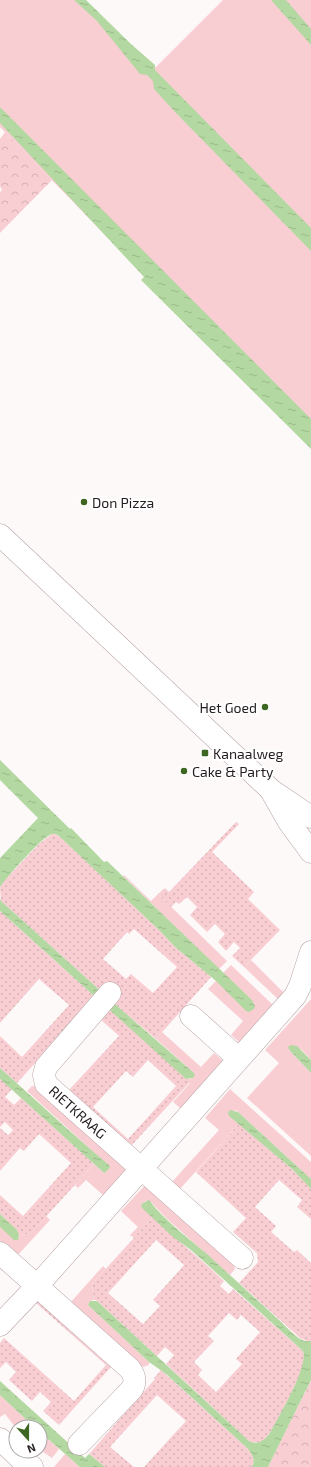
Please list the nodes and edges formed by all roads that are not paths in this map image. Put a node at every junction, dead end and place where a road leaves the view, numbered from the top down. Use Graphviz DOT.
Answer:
graph roads {
  1 [pos="0,535"];
  2 [pos="271,790"];
  3 [pos="311,818"];
  4 [pos="311,852"];
  5 [pos="311,952"];
  6 [pos="110,993"];
  7 [pos="191,1016"];
  8 [pos="239,1059"];
  9 [pos="142,1169"];
  10 [pos="0,1252"];
  11 [pos="242,1258"];
  12 [pos="37,1286"];
  13 [pos="0,1325"];
  14 [pos="0,1439"];
  15 [pos="79,1444"];
  16 [pos="32,1467"];
  1 -- 2 [label="street"];
  2 -- 3 [label="street"];
  2 -- 4 [label="street"];
  5 -- 8 [label="street"];
  6 -- 9 [label="street, RIETKRAAG"];
  7 -- 8 [label="street"];
  8 -- 9 [label="street"];
  9 -- 11 [label="street, RIETKRAAG"];
  9 -- 12 [label="street"];
  10 -- 12 [label="street"];
  12 -- 13 [label="street"];
  12 -- 15 [label="street"];
  14 -- 16 [label="street"];
}
